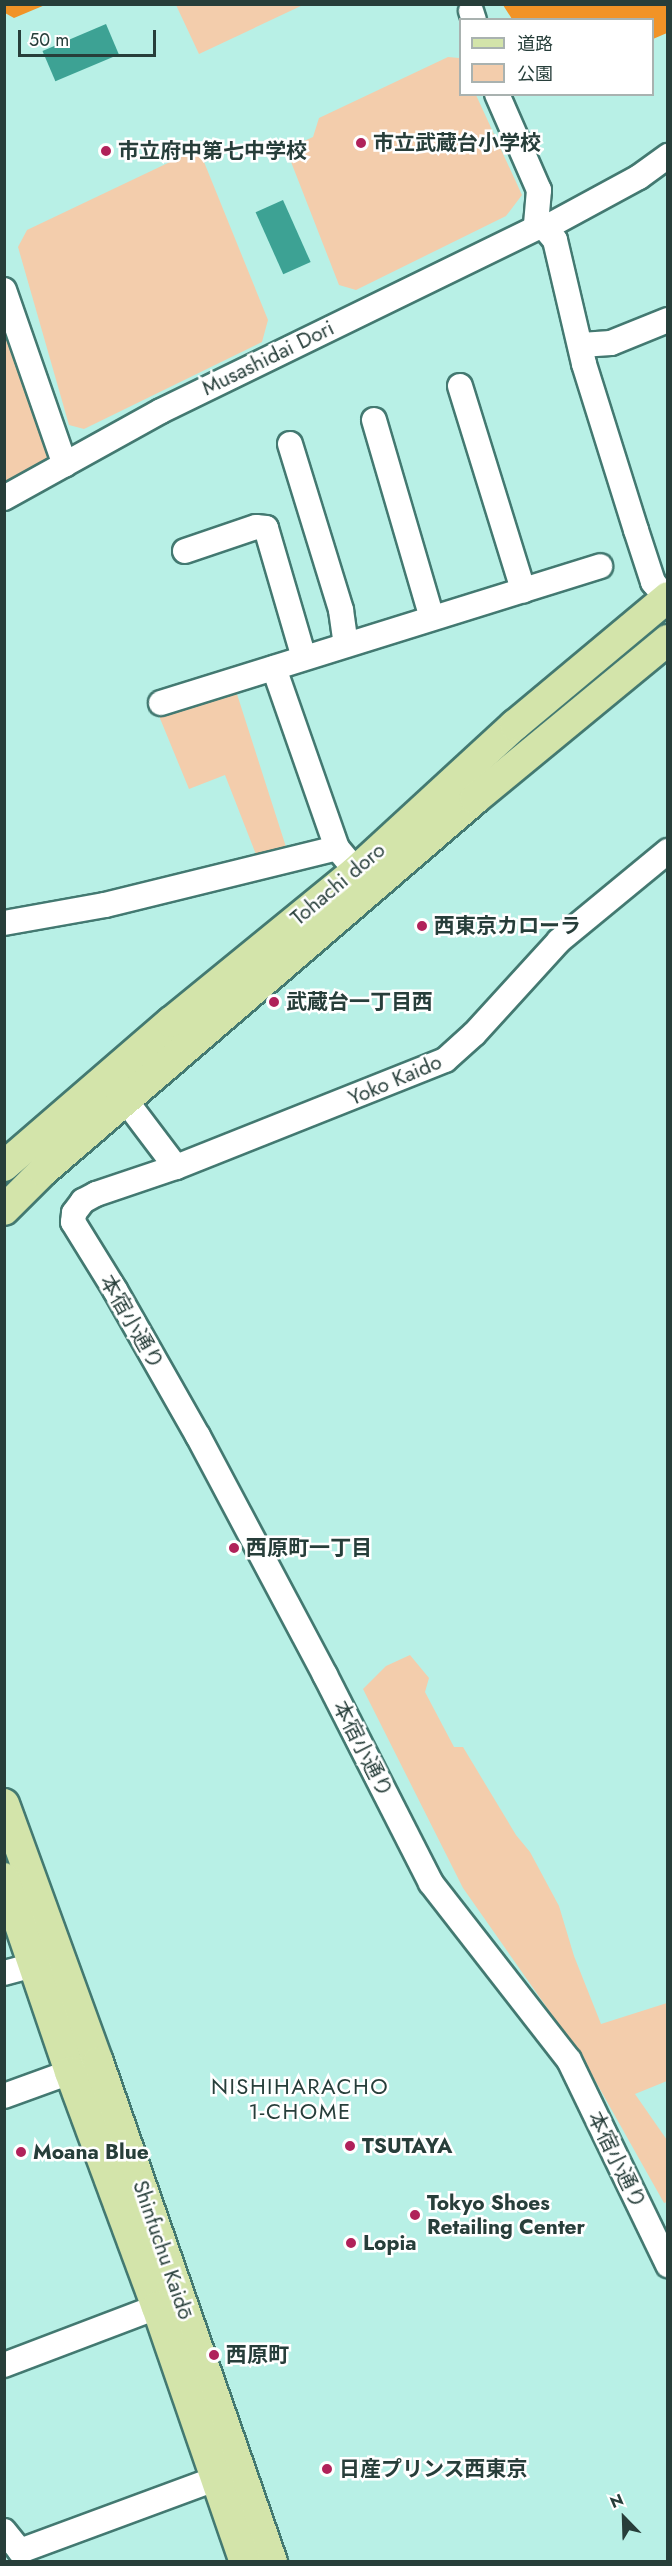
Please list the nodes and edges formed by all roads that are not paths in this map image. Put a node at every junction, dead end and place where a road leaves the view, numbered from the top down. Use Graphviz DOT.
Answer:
graph roads {
  1 [pos="498,96"];
  2 [pos="668,156"];
  3 [pos="541,228"];
  4 [pos="4,290"];
  5 [pos="668,320"];
  6 [pos="12,330"];
  7 [pos="581,345"];
  8 [pos="460,386"];
  9 [pos="374,420"];
  10 [pos="290,444"];
  11 [pos="65,465"];
  12 [pos="4,498"];
  13 [pos="185,551"];
  14 [pos="600,566"];
  15 [pos="523,590"];
  16 [pos="667,598"];
  17 [pos="432,618"];
  18 [pos="668,640"];
  19 [pos="346,645"];
  20 [pos="304,658"];
  21 [pos="637,666"];
  22 [pos="274,668"];
  23 [pos="161,703"];
  24 [pos="492,746"];
  25 [pos="337,848"];
  26 [pos="668,851"];
  27 [pos="356,871"];
  28 [pos="4,923"];
  29 [pos="126,1101"];
  30 [pos="4,1166"];
  31 [pos="176,1167"];
  32 [pos="43,1171"];
  33 [pos="4,1194"];
  34 [pos="4,1210"];
  35 [pos="73,1222"];
  36 [pos="4,1804"];
  37 [pos="4,1878"];
  38 [pos="38,1898"];
  39 [pos="19,1969"];
  40 [pos="45,2001"];
  41 [pos="98,2062"];
  42 [pos="70,2072"];
  43 [pos="4,2096"];
  44 [pos="128,2148"];
  45 [pos="137,2255"];
  46 [pos="668,2265"];
  47 [pos="157,2307"];
  48 [pos="4,2365"];
  49 [pos="217,2478"];
  50 [pos="4,2531"];
  51 [pos="245,2562"];
  52 [pos="272,2562"];
  1 -- 3 [label="street"];
  2 -- 3 [label="street, Musashidai Dori"];
  3 -- 7 [label="street"];
  3 -- 11 [label="street, Musashidai Dori"];
  4 -- 6 [label="street"];
  5 -- 7 [label="street"];
  6 -- 11 [label="street"];
  7 -- 16 [label="street"];
  8 -- 15 [label="street"];
  9 -- 17 [label="street"];
  10 -- 19 [label="street"];
  11 -- 12 [label="street, Musashidai Dori"];
  13 -- 20 [label="street"];
  14 -- 15 [label="street"];
  15 -- 17 [label="street"];
  16 -- 24 [label="main road, Tohachi doro"];
  17 -- 19 [label="street"];
  18 -- 21 [label="main road, Tohachi doro"];
  19 -- 20 [label="street"];
  20 -- 22 [label="street"];
  21 -- 24 [label="main road"];
  21 -- 29 [label="main road, Tohachi doro"];
  22 -- 23 [label="street"];
  22 -- 25 [label="street"];
  24 -- 27 [label="main road, Tohachi doro"];
  25 -- 27 [label="street"];
  25 -- 28 [label="street"];
  26 -- 31 [label="street, Yoko Kaido"];
  27 -- 30 [label="main road, Tohachi doro"];
  29 -- 31 [label="street"];
  29 -- 32 [label="main road, Tohachi doro"];
  31 -- 35 [label="street, Yoko Kaido"];
  32 -- 33 [label="main road, Tohachi doro"];
  32 -- 34 [label="main road, Tohachi doro"];
  35 -- 46 [label="street, 本宿小通り"];
  36 -- 38 [label="main road, Shinfuchu Kaidō"];
  37 -- 39 [label="main road, Shinfuchu Kaidō"];
  38 -- 40 [label="main road"];
  38 -- 41 [label="main road, Shinfuchu Kaidō"];
  39 -- 40 [label="main road, Shinfuchu Kaidō"];
  40 -- 42 [label="main road, Shinfuchu Kaidō"];
  41 -- 42 [label="street"];
  41 -- 44 [label="main road, Shinfuchu Kaidō"];
  42 -- 43 [label="street"];
  42 -- 45 [label="main road, Shinfuchu Kaidō"];
  44 -- 45 [label="main road"];
  44 -- 52 [label="main road, Shinfuchu Kaidō"];
  45 -- 47 [label="main road, Shinfuchu Kaidō"];
  47 -- 48 [label="street"];
  47 -- 49 [label="main road, Shinfuchu Kaidō"];
  49 -- 50 [label="street"];
  49 -- 51 [label="main road, Shinfuchu Kaidō"];
}
